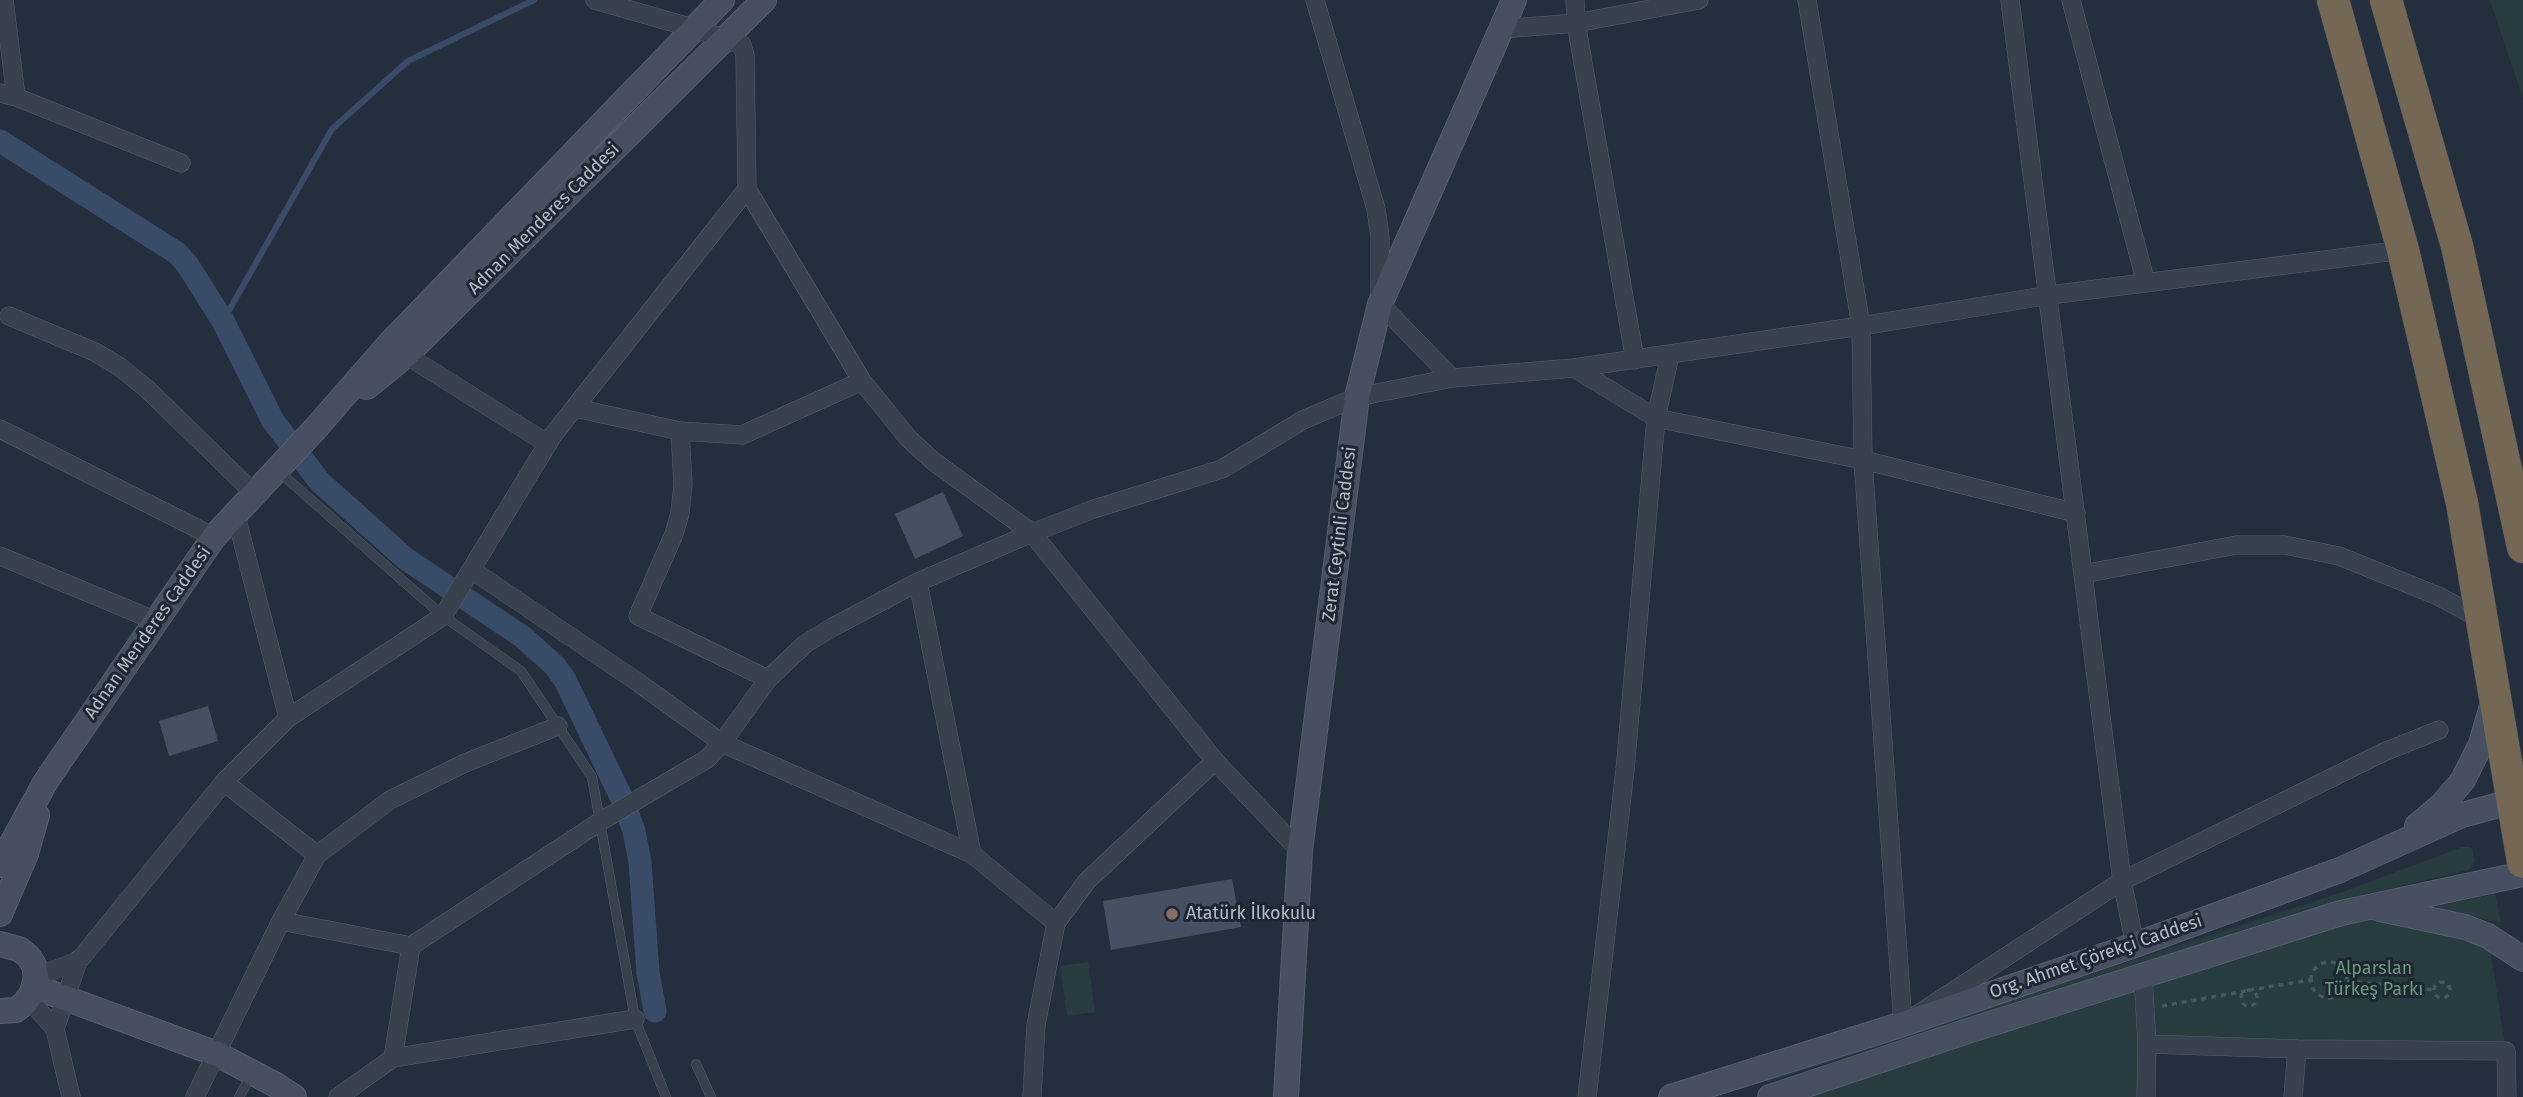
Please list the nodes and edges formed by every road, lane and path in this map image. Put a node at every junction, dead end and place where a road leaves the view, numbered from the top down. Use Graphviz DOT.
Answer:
graph roads {
  1 [pos="4,0"];
  2 [pos="595,0"];
  3 [pos="722,0"];
  4 [pos="764,0"];
  5 [pos="1315,0"];
  6 [pos="1514,0"];
  7 [pos="1576,0"];
  8 [pos="1699,0"];
  9 [pos="1807,0"];
  10 [pos="2010,0"];
  11 [pos="2071,0"];
  12 [pos="2333,0"];
  13 [pos="2386,0"];
  14 [pos="1576,23"];
  15 [pos="696,29"];
  16 [pos="1502,29"];
  17 [pos="726,39"];
  18 [pos="8,95"];
  19 [pos="181,163"];
  20 [pos="747,189"];
  21 [pos="2403,250"];
  22 [pos="2146,283"];
  23 [pos="2050,295"];
  24 [pos="1380,304"];
  25 [pos="9,316"];
  26 [pos="1861,326"];
  27 [pos="406,355"];
  28 [pos="1670,355"];
  29 [pos="1635,359"];
  30 [pos="1574,368"];
  31 [pos="1452,378"];
  32 [pos="862,381"];
  33 [pos="1357,397"];
  34 [pos="575,408"];
  35 [pos="1656,418"];
  36 [pos="0,429"];
  37 [pos="315,429"];
  38 [pos="680,431"];
  39 [pos="548,444"];
  40 [pos="1863,460"];
  41 [pos="276,469"];
  42 [pos="254,493"];
  43 [pos="235,512"];
  44 [pos="2076,513"];
  45 [pos="1032,533"];
  46 [pos="214,537"];
  47 [pos="2523,547"];
  48 [pos="0,556"];
  49 [pos="472,570"];
  50 [pos="2082,574"];
  51 [pos="918,582"];
  52 [pos="443,616"];
  53 [pos="2483,620"];
  54 [pos="156,621"];
  55 [pos="768,678"];
  56 [pos="2495,695"];
  57 [pos="288,718"];
  58 [pos="558,726"];
  59 [pos="2439,730"];
  60 [pos="722,743"];
  61 [pos="1215,761"];
  62 [pos="46,781"];
  63 [pos="224,782"];
  64 [pos="2519,800"];
  65 [pos="608,817"];
  66 [pos="1300,851"];
  67 [pos="972,853"];
  68 [pos="317,855"];
  69 [pos="2366,859"];
  70 [pos="2523,862"];
  71 [pos="0,865"];
  72 [pos="2523,874"];
  73 [pos="2122,881"];
  74 [pos="2366,906"];
  75 [pos="0,914"];
  76 [pos="281,921"];
  77 [pos="1056,923"];
  78 [pos="3,941"];
  79 [pos="2135,945"];
  80 [pos="411,946"];
  81 [pos="2523,958"];
  82 [pos="78,961"];
  83 [pos="2143,976"];
  84 [pos="2311,980"];
  85 [pos="2347,981"];
  86 [pos="33,987"];
  87 [pos="2434,990"];
  88 [pos="2247,991"];
  89 [pos="65,997"];
  90 [pos="2146,1008"];
  91 [pos="0,1011"];
  92 [pos="635,1019"];
  93 [pos="1903,1024"];
  94 [pos="55,1029"];
  95 [pos="2147,1044"];
  96 [pos="2297,1049"];
  97 [pos="217,1054"];
  98 [pos="393,1058"];
  99 [pos="696,1064"];
  100 [pos="1760,1069"];
  101 [pos="253,1073"];
  102 [pos="71,1097"];
  103 [pos="195,1097"];
  104 [pos="239,1097"];
  105 [pos="294,1097"];
  106 [pos="338,1097"];
  107 [pos="666,1097"];
  108 [pos="712,1097"];
  109 [pos="1032,1097"];
  110 [pos="1286,1097"];
  111 [pos="1587,1097"];
  112 [pos="1671,1097"];
  113 [pos="1770,1097"];
  114 [pos="2146,1097"];
  115 [pos="2293,1097"];
  116 [pos="2507,1097"];
  1 -- 18 [label="street"];
  2 -- 15 [label="street"];
  3 -- 15 [label="main road, Adnan Menderes Caddesi"];
  4 -- 17 [label="main road, Adnan Menderes Caddesi"];
  5 -- 24 [label="street"];
  6 -- 16 [label="main road, Zerat Ceytinli Caddesi"];
  7 -- 14 [label="street"];
  8 -- 14 [label="street"];
  9 -- 26 [label="street"];
  10 -- 23 [label="street"];
  11 -- 22 [label="street"];
  12 -- 21 [label="highway"];
  13 -- 47 [label="highway"];
  14 -- 16 [label="street"];
  14 -- 29 [label="street"];
  15 -- 17 [label="street"];
  15 -- 37 [label="main road, Adnan Menderes Caddesi"];
  16 -- 24 [label="main road, Zerat Ceytinli Caddesi"];
  17 -- 20 [label="street"];
  17 -- 27 [label="main road, Adnan Menderes Caddesi"];
  18 -- 19 [label="street"];
  20 -- 32 [label="street"];
  20 -- 34 [label="street"];
  21 -- 22 [label="street"];
  21 -- 53 [label="highway"];
  22 -- 23 [label="street"];
  23 -- 26 [label="street"];
  23 -- 44 [label="street"];
  24 -- 31 [label="street"];
  24 -- 33 [label="main road, Zerat Ceytinli Caddesi"];
  25 -- 42 [label="street"];
  26 -- 28 [label="street"];
  26 -- 40 [label="street"];
  27 -- 37 [label="main road, Adnan Menderes Caddesi"];
  27 -- 39 [label="street"];
  28 -- 29 [label="street"];
  28 -- 35 [label="street"];
  29 -- 30 [label="street"];
  30 -- 31 [label="street"];
  30 -- 35 [label="street"];
  31 -- 33 [label="street"];
  32 -- 38 [label="street"];
  32 -- 45 [label="street"];
  33 -- 45 [label="street"];
  33 -- 66 [label="main road, Zerat Ceytinli Caddesi"];
  34 -- 38 [label="street"];
  34 -- 39 [label="street"];
  35 -- 40 [label="street"];
  35 -- 111 [label="street"];
  36 -- 46 [label="street"];
  37 -- 41 [label="main road, Adnan Menderes Caddesi"];
  38 -- 55 [label="street"];
  39 -- 49 [label="street"];
  40 -- 44 [label="street"];
  40 -- 93 [label="street"];
  41 -- 42 [label="main road, Adnan Menderes Caddesi"];
  41 -- 52 [label="lane"];
  42 -- 43 [label="main road, Adnan Menderes Caddesi"];
  43 -- 46 [label="main road, Adnan Menderes Caddesi"];
  43 -- 57 [label="street"];
  44 -- 50 [label="street"];
  45 -- 51 [label="street"];
  45 -- 61 [label="street"];
  46 -- 54 [label="main road, Adnan Menderes Caddesi"];
  48 -- 54 [label="street"];
  49 -- 52 [label="street"];
  49 -- 60 [label="street"];
  50 -- 53 [label="street"];
  50 -- 73 [label="street"];
  51 -- 55 [label="street"];
  51 -- 67 [label="street"];
  52 -- 57 [label="street"];
  52 -- 58 [label="lane"];
  53 -- 56 [label="highway"];
  54 -- 62 [label="main road, Adnan Menderes Caddesi"];
  55 -- 60 [label="street"];
  56 -- 64 [label="highway"];
  56 -- 69 [label="main road"];
  57 -- 63 [label="street"];
  58 -- 65 [label="lane"];
  58 -- 68 [label="street"];
  59 -- 73 [label="street"];
  60 -- 65 [label="street"];
  60 -- 67 [label="street"];
  61 -- 66 [label="street"];
  61 -- 77 [label="street"];
  62 -- 71 [label="main road, Adnan Menderes Caddesi"];
  62 -- 75 [label="main road, Adnan Menderes Caddesi"];
  63 -- 68 [label="street"];
  63 -- 82 [label="street"];
  64 -- 69 [label="main road, Org. Ahmet Çörekçi Caddesi"];
  64 -- 70 [label="highway"];
  65 -- 80 [label="street"];
  65 -- 92 [label="lane"];
  66 -- 110 [label="main road, Zerat Ceytinli Caddesi"];
  67 -- 77 [label="street"];
  68 -- 76 [label="street"];
  69 -- 79 [label="main road, Org. Ahmet Çörekçi Caddesi"];
  72 -- 74 [label="main road, Org. Ahmet Çörekçi Caddesi"];
  73 -- 79 [label="street"];
  73 -- 93 [label="street"];
  74 -- 81 [label="main road, Org. Ahmet Çörekçi Caddesi"];
  74 -- 83 [label="main road, Org. Ahmet Çörekçi Caddesi"];
  76 -- 80 [label="street"];
  76 -- 97 [label="street"];
  77 -- 109 [label="street"];
  78 -- 86 [label="main road"];
  79 -- 93 [label="main road, Org. Ahmet Çörekçi Caddesi"];
  80 -- 98 [label="street"];
  82 -- 86 [label="street"];
  82 -- 89 [label="street"];
  83 -- 90 [label="street"];
  83 -- 113 [label="main road, Org. Ahmet Çörekçi Caddesi"];
  84 -- 85 [label="path"];
  84 -- 85 [label="path"];
  84 -- 88 [label="path"];
  85 -- 87 [label="path"];
  86 -- 89 [label="main road"];
  86 -- 91 [label="main road"];
  86 -- 94 [label="street"];
  87 -- 87 [label="path"];
  88 -- 88 [label="path"];
  88 -- 90 [label="path"];
  89 -- 94 [label="street"];
  89 -- 97 [label="main road"];
  90 -- 95 [label="street"];
  92 -- 98 [label="street"];
  92 -- 107 [label="lane"];
  93 -- 100 [label="main road, Org. Ahmet Çörekçi Caddesi"];
  94 -- 102 [label="street"];
  95 -- 96 [label="street"];
  95 -- 114 [label="street"];
  96 -- 115 [label="street"];
  96 -- 116 [label="street"];
  97 -- 101 [label="main road"];
  97 -- 103 [label="street"];
  98 -- 106 [label="street"];
  99 -- 108 [label="lane"];
  100 -- 112 [label="main road, Org. Ahmet Çörekçi Caddesi"];
  100 -- 113 [label="main road"];
  101 -- 104 [label="lane"];
  101 -- 105 [label="main road"];
}
